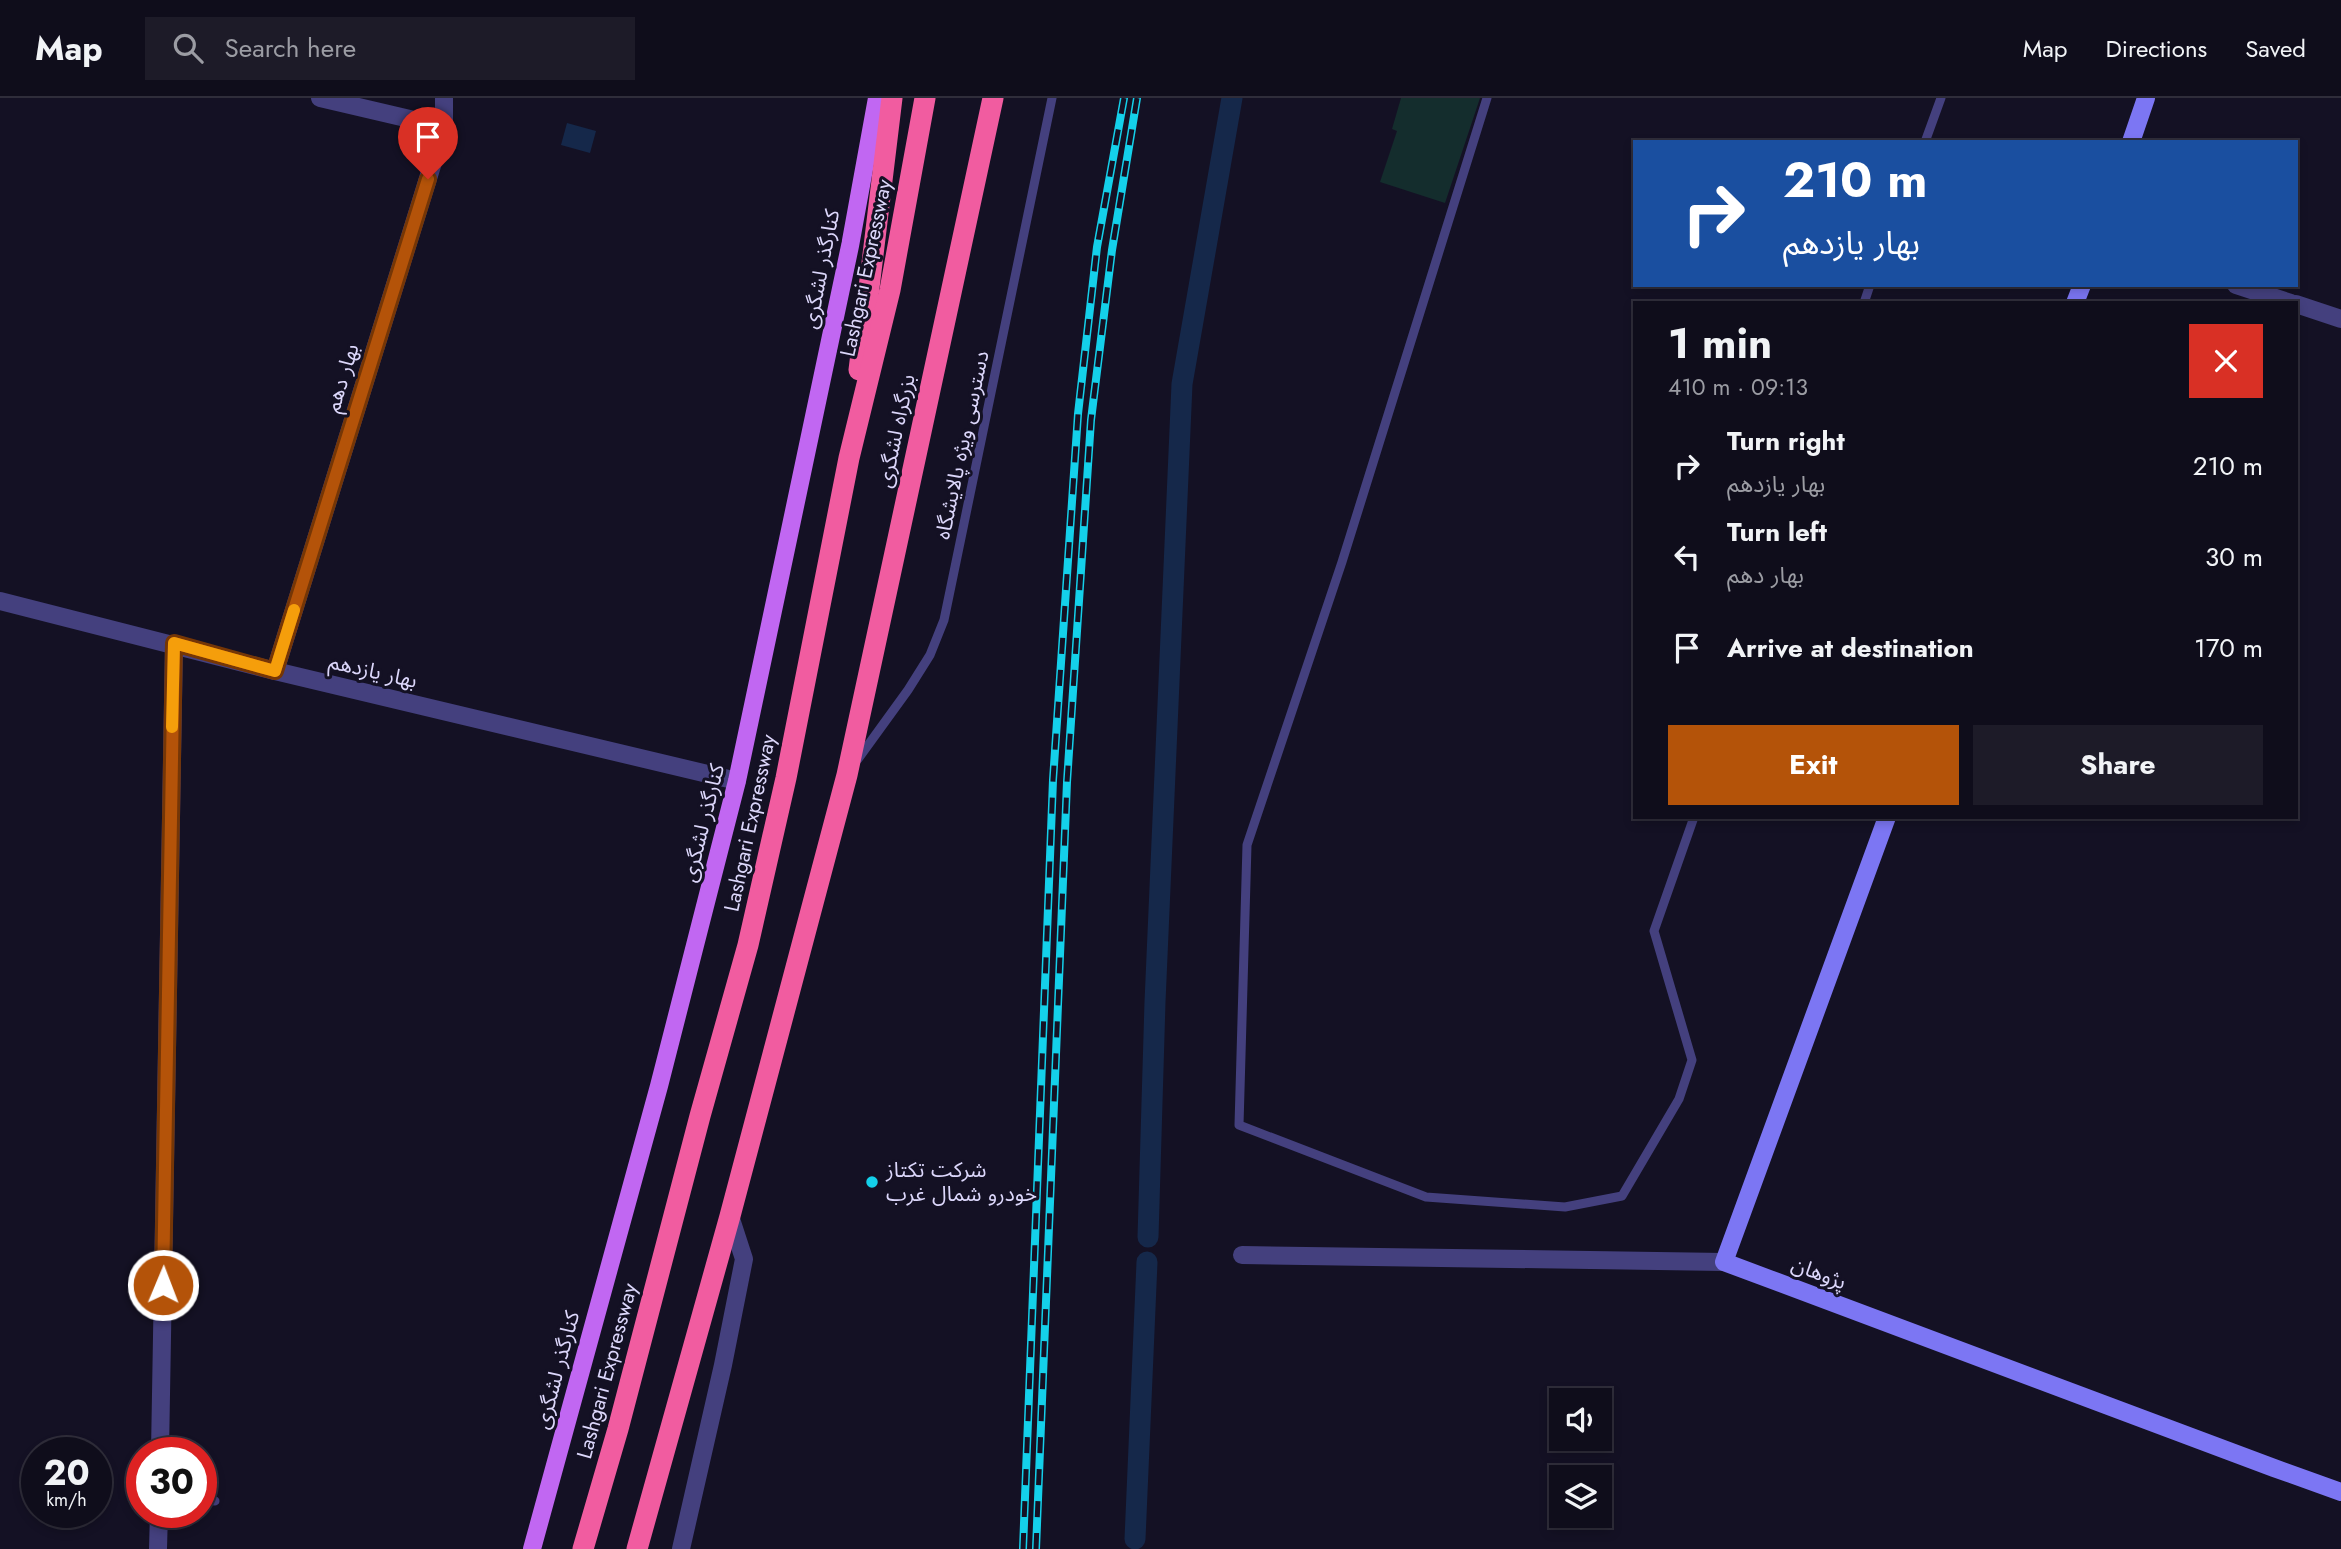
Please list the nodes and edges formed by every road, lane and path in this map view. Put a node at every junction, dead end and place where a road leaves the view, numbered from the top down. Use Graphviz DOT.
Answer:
graph roads {
  1 [pos="320,98"];
  2 [pos="444,98"];
  3 [pos="877,98"];
  4 [pos="892,98"];
  5 [pos="925,98"];
  6 [pos="993,98"];
  7 [pos="1052,98"];
  8 [pos="1486,98"];
  9 [pos="1941,98"];
  10 [pos="2146,98"];
  11 [pos="444,127"];
  12 [pos="1926,140"];
  13 [pos="2132,140"];
  14 [pos="2242,287"];
  15 [pos="2285,301"];
  16 [pos="2298,305"];
  17 [pos="2341,319"];
  18 [pos="849,458"];
  19 [pos="0,601"];
  20 [pos="174,643"];
  21 [pos="275,671"];
  22 [pos="846,775"];
  23 [pos="737,781"];
  24 [pos="1693,819"];
  25 [pos="1886,819"];
  26 [pos="730,1216"];
  27 [pos="1242,1255"];
  28 [pos="1724,1262"];
  29 [pos="160,1437"];
  30 [pos="2341,1492"];
  31 [pos="159,1528"];
  32 [pos="158,1549"];
  33 [pos="532,1549"];
  34 [pos="583,1549"];
  35 [pos="637,1549"];
  36 [pos="681,1549"];
  1 -- 11 [label="street"];
  2 -- 11 [label="street, بهار دهم"];
  3 -- 23 [label="main road, کنارگذر لشگری"];
  4 -- 18 [label="highway"];
  5 -- 18 [label="highway, Lashgari Expressway"];
  6 -- 22 [label="highway, بزرگراه لشگری"];
  7 -- 22 [label="lane, دسترسی ویژه پالایشگاه"];
  8 -- 24 [label="lane"];
  9 -- 12 [label="lane"];
  10 -- 13 [label="main road"];
  11 -- 21 [label="street, بهار دهم"];
  14 -- 15 [label="street"];
  16 -- 17 [label="street"];
  18 -- 34 [label="highway, Lashgari Expressway"];
  19 -- 20 [label="street, بهار یازدهم"];
  20 -- 21 [label="street, بهار یازدهم"];
  20 -- 29 [label="street"];
  21 -- 23 [label="street, بهار یازدهم"];
  22 -- 26 [label="highway"];
  23 -- 33 [label="main road, کنارگذر لشگری"];
  25 -- 28 [label="main road"];
  26 -- 35 [label="highway"];
  26 -- 36 [label="street"];
  27 -- 28 [label="street"];
  28 -- 30 [label="main road, پژوهان"];
  31 -- 32 [label="street"];
}
